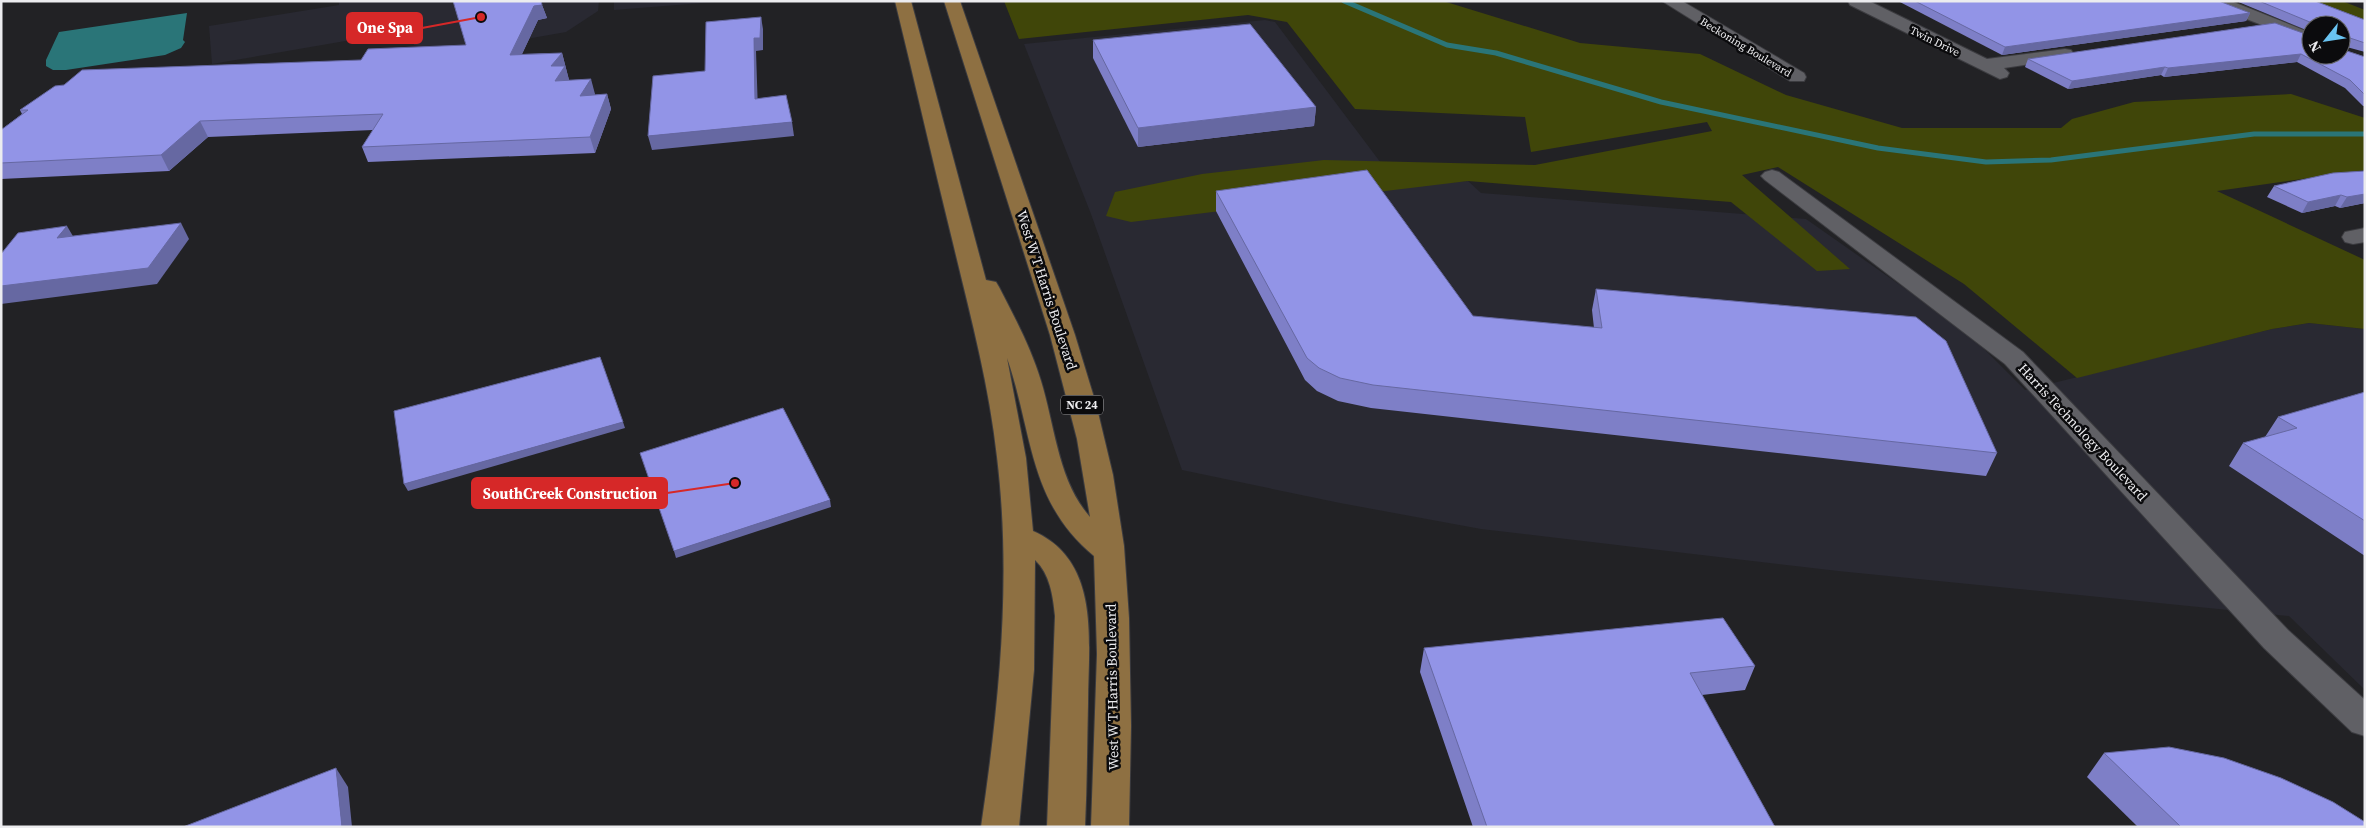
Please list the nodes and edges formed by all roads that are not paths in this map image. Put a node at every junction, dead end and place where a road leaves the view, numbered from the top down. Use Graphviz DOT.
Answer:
graph roads {
  1 [pos="903,1"];
  2 [pos="952,1"];
  3 [pos="1670,1"];
  4 [pos="1856,1"];
  5 [pos="2216,1"];
  6 [pos="2272,24"];
  7 [pos="2242,28"];
  8 [pos="2301,35"];
  9 [pos="2080,52"];
  10 [pos="1984,65"];
  11 [pos="1797,77"];
  12 [pos="2014,80"];
  13 [pos="1772,176"];
  14 [pos="964,242"];
  15 [pos="1018,537"];
  16 [pos="1109,552"];
  17 [pos="2365,722"];
  18 [pos="1000,827"];
  19 [pos="1066,827"];
  20 [pos="1110,827"];
  1 -- 14 [label="main road"];
  2 -- 16 [label="main road, West W T Harris Boulevard / NC 24"];
  3 -- 11 [label="street, Beckoning Boulevard"];
  4 -- 10 [label="street, Twin Drive"];
  5 -- 6 [label="street"];
  6 -- 7 [label="street"];
  6 -- 8 [label="street"];
  9 -- 10 [label="street"];
  10 -- 12 [label="street, Twin Drive"];
  13 -- 17 [label="street, Harris Technology Boulevard"];
  14 -- 15 [label="main road"];
  14 -- 16 [label="main road"];
  15 -- 18 [label="main road"];
  15 -- 19 [label="main road"];
  16 -- 20 [label="main road, West W T Harris Boulevard / NC 24"];
}
